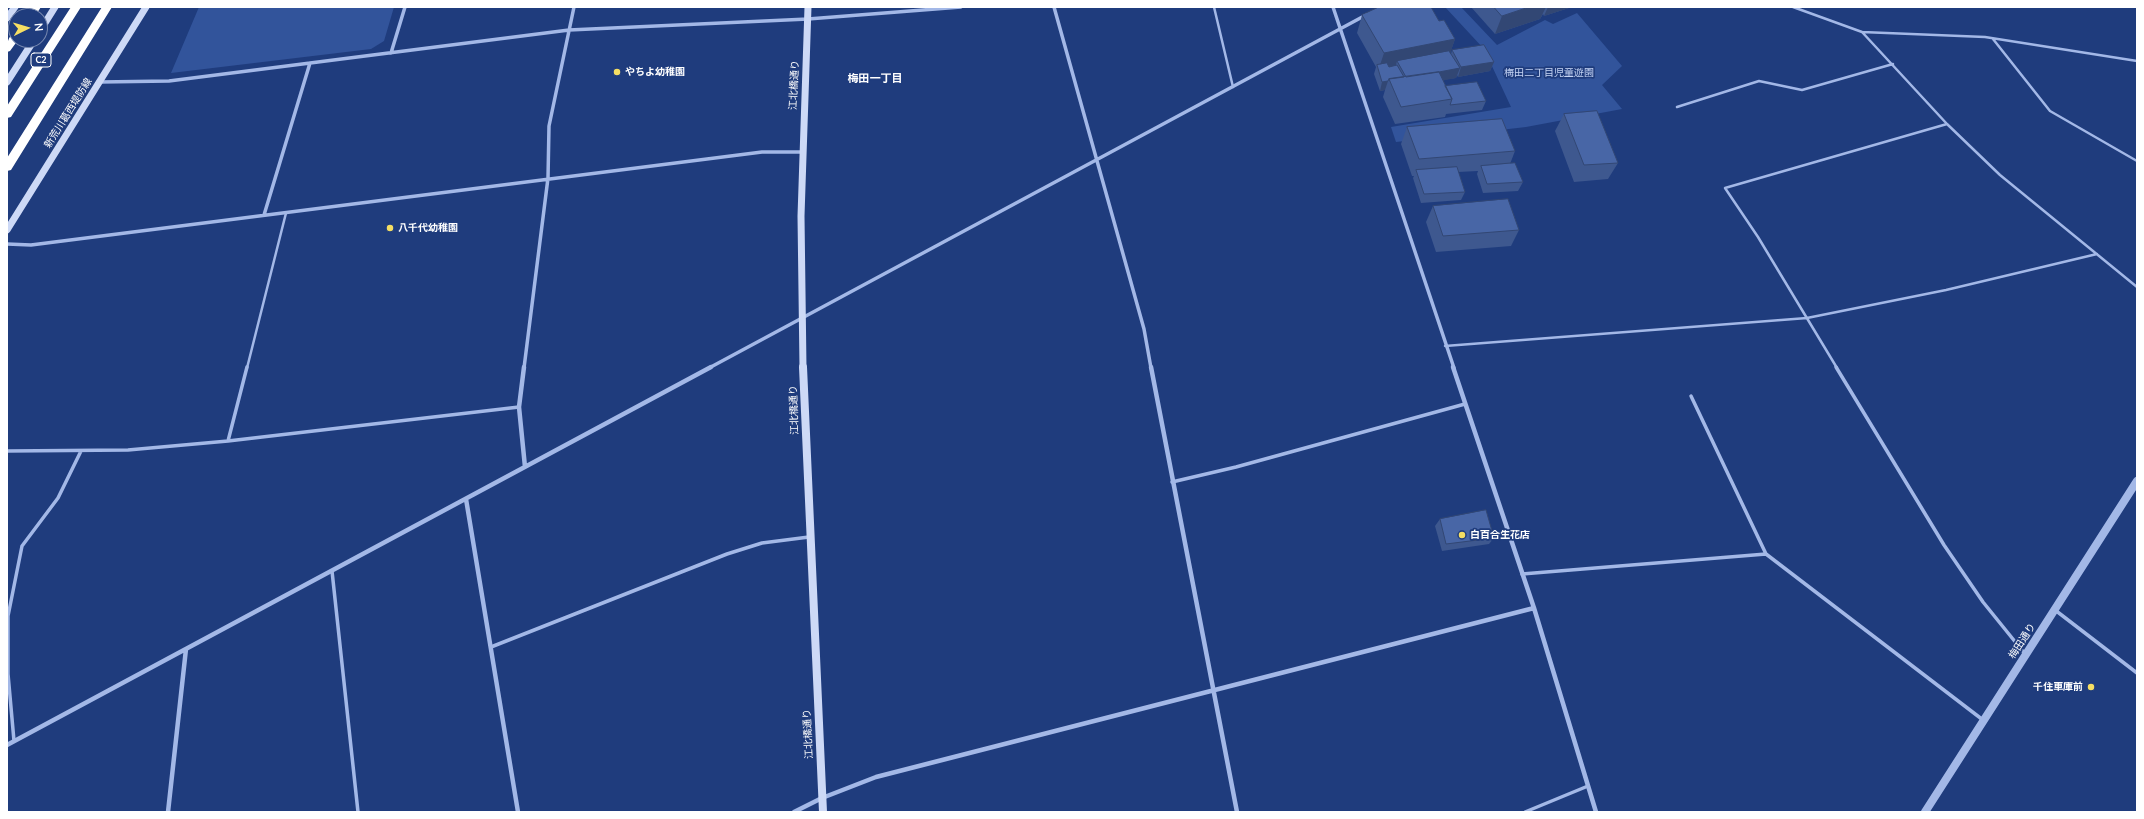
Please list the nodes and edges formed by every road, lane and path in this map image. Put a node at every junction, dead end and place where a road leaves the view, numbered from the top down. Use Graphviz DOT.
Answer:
graph roads {
  1 [pos="14,7"];
  2 [pos="55,7"];
  3 [pos="76,7"];
  4 [pos="107,7"];
  5 [pos="146,7"];
  6 [pos="405,7"];
  7 [pos="574,7"];
  8 [pos="808,7"];
  9 [pos="961,7"];
  10 [pos="1054,7"];
  11 [pos="1214,7"];
  12 [pos="1333,7"];
  13 [pos="1793,7"];
  14 [pos="1370,13"];
  15 [pos="7,18"];
  16 [pos="48,18"];
  17 [pos="808,19"];
  18 [pos="1339,29"];
  19 [pos="569,30"];
  20 [pos="1862,32"];
  21 [pos="1993,39"];
  22 [pos="29,48"];
  23 [pos="391,53"];
  24 [pos="2137,61"];
  25 [pos="310,63"];
  26 [pos="1893,64"];
  27 [pos="7,82"];
  28 [pos="100,82"];
  29 [pos="1233,87"];
  30 [pos="1678,107"];
  31 [pos="7,114"];
  32 [pos="1947,124"];
  33 [pos="802,152"];
  34 [pos="1098,160"];
  35 [pos="2137,161"];
  36 [pos="7,167"];
  37 [pos="548,178"];
  38 [pos="286,213"];
  39 [pos="264,215"];
  40 [pos="7,230"];
  41 [pos="7,244"];
  42 [pos="2097,254"];
  43 [pos="2137,287"];
  44 [pos="802,318"];
  45 [pos="1807,318"];
  46 [pos="1445,346"];
  47 [pos="1691,396"];
  48 [pos="1465,404"];
  49 [pos="519,407"];
  50 [pos="228,441"];
  51 [pos="7,451"];
  52 [pos="81,451"];
  53 [pos="525,467"];
  54 [pos="2137,481"];
  55 [pos="1172,482"];
  56 [pos="466,499"];
  57 [pos="811,536"];
  58 [pos="1766,554"];
  59 [pos="332,571"];
  60 [pos="1522,574"];
  61 [pos="1534,608"];
  62 [pos="2054,610"];
  63 [pos="491,647"];
  64 [pos="186,649"];
  65 [pos="2026,656"];
  66 [pos="2137,673"];
  67 [pos="1213,689"];
  68 [pos="1984,720"];
  69 [pos="14,741"];
  70 [pos="7,745"];
  71 [pos="1588,786"];
  72 [pos="822,798"];
  73 [pos="168,812"];
  74 [pos="358,812"];
  75 [pos="518,812"];
  76 [pos="794,812"];
  77 [pos="823,812"];
  78 [pos="1237,812"];
  79 [pos="1525,812"];
  80 [pos="1596,812"];
  81 [pos="1925,812"];
  1 -- 15 [label="main road"];
  2 -- 16 [label="main road"];
  3 -- 31 [label="highway, C2"];
  4 -- 36 [label="highway"];
  5 -- 28 [label="main road, 新荒川葛西堤防線"];
  6 -- 23 [label="street"];
  7 -- 19 [label="street"];
  8 -- 17 [label="main road, 江北橋通り"];
  9 -- 17 [label="street"];
  10 -- 34 [label="street"];
  11 -- 29 [label="lane"];
  12 -- 18 [label="street"];
  13 -- 20 [label="lane"];
  14 -- 18 [label="street"];
  17 -- 19 [label="street"];
  17 -- 33 [label="main road, 江北橋通り"];
  18 -- 29 [label="street"];
  18 -- 46 [label="street"];
  19 -- 23 [label="street"];
  19 -- 37 [label="street"];
  20 -- 21 [label="lane"];
  20 -- 26 [label="lane"];
  21 -- 24 [label="lane"];
  21 -- 35 [label="lane"];
  22 -- 27 [label="main road"];
  23 -- 25 [label="street"];
  25 -- 28 [label="street"];
  25 -- 39 [label="street"];
  26 -- 30 [label="lane"];
  26 -- 32 [label="lane"];
  28 -- 40 [label="main road, 新荒川葛西堤防線"];
  29 -- 34 [label="street"];
  32 -- 42 [label="lane"];
  32 -- 45 [label="lane"];
  33 -- 37 [label="street"];
  33 -- 44 [label="main road, 江北橋通り"];
  34 -- 44 [label="street"];
  34 -- 55 [label="street"];
  37 -- 38 [label="street"];
  37 -- 49 [label="street"];
  38 -- 39 [label="street"];
  38 -- 50 [label="lane"];
  39 -- 41 [label="street"];
  42 -- 43 [label="lane"];
  42 -- 45 [label="lane"];
  44 -- 53 [label="street"];
  44 -- 57 [label="main road, 江北橋通り"];
  45 -- 46 [label="lane"];
  45 -- 65 [label="lane"];
  46 -- 48 [label="street"];
  47 -- 58 [label="lane"];
  48 -- 55 [label="lane"];
  48 -- 60 [label="street"];
  49 -- 50 [label="lane"];
  49 -- 53 [label="street"];
  50 -- 52 [label="lane"];
  51 -- 52 [label="lane"];
  52 -- 69 [label="lane"];
  53 -- 56 [label="street"];
  54 -- 62 [label="street, 梅田通り"];
  55 -- 67 [label="street"];
  56 -- 59 [label="street"];
  56 -- 63 [label="street"];
  57 -- 63 [label="lane"];
  57 -- 72 [label="main road, 江北橋通り"];
  58 -- 60 [label="lane"];
  58 -- 68 [label="lane"];
  59 -- 64 [label="street"];
  59 -- 74 [label="lane"];
  60 -- 61 [label="street"];
  61 -- 67 [label="street"];
  61 -- 71 [label="street"];
  62 -- 65 [label="street, 梅田通り"];
  62 -- 66 [label="lane"];
  63 -- 75 [label="street"];
  64 -- 69 [label="street"];
  64 -- 73 [label="street"];
  65 -- 68 [label="street, 梅田通り"];
  67 -- 72 [label="street"];
  67 -- 78 [label="street"];
  68 -- 81 [label="street, 梅田通り"];
  69 -- 70 [label="street"];
  71 -- 79 [label="lane"];
  71 -- 80 [label="street"];
  72 -- 76 [label="street"];
  72 -- 77 [label="main road, 江北橋通り"];
}
